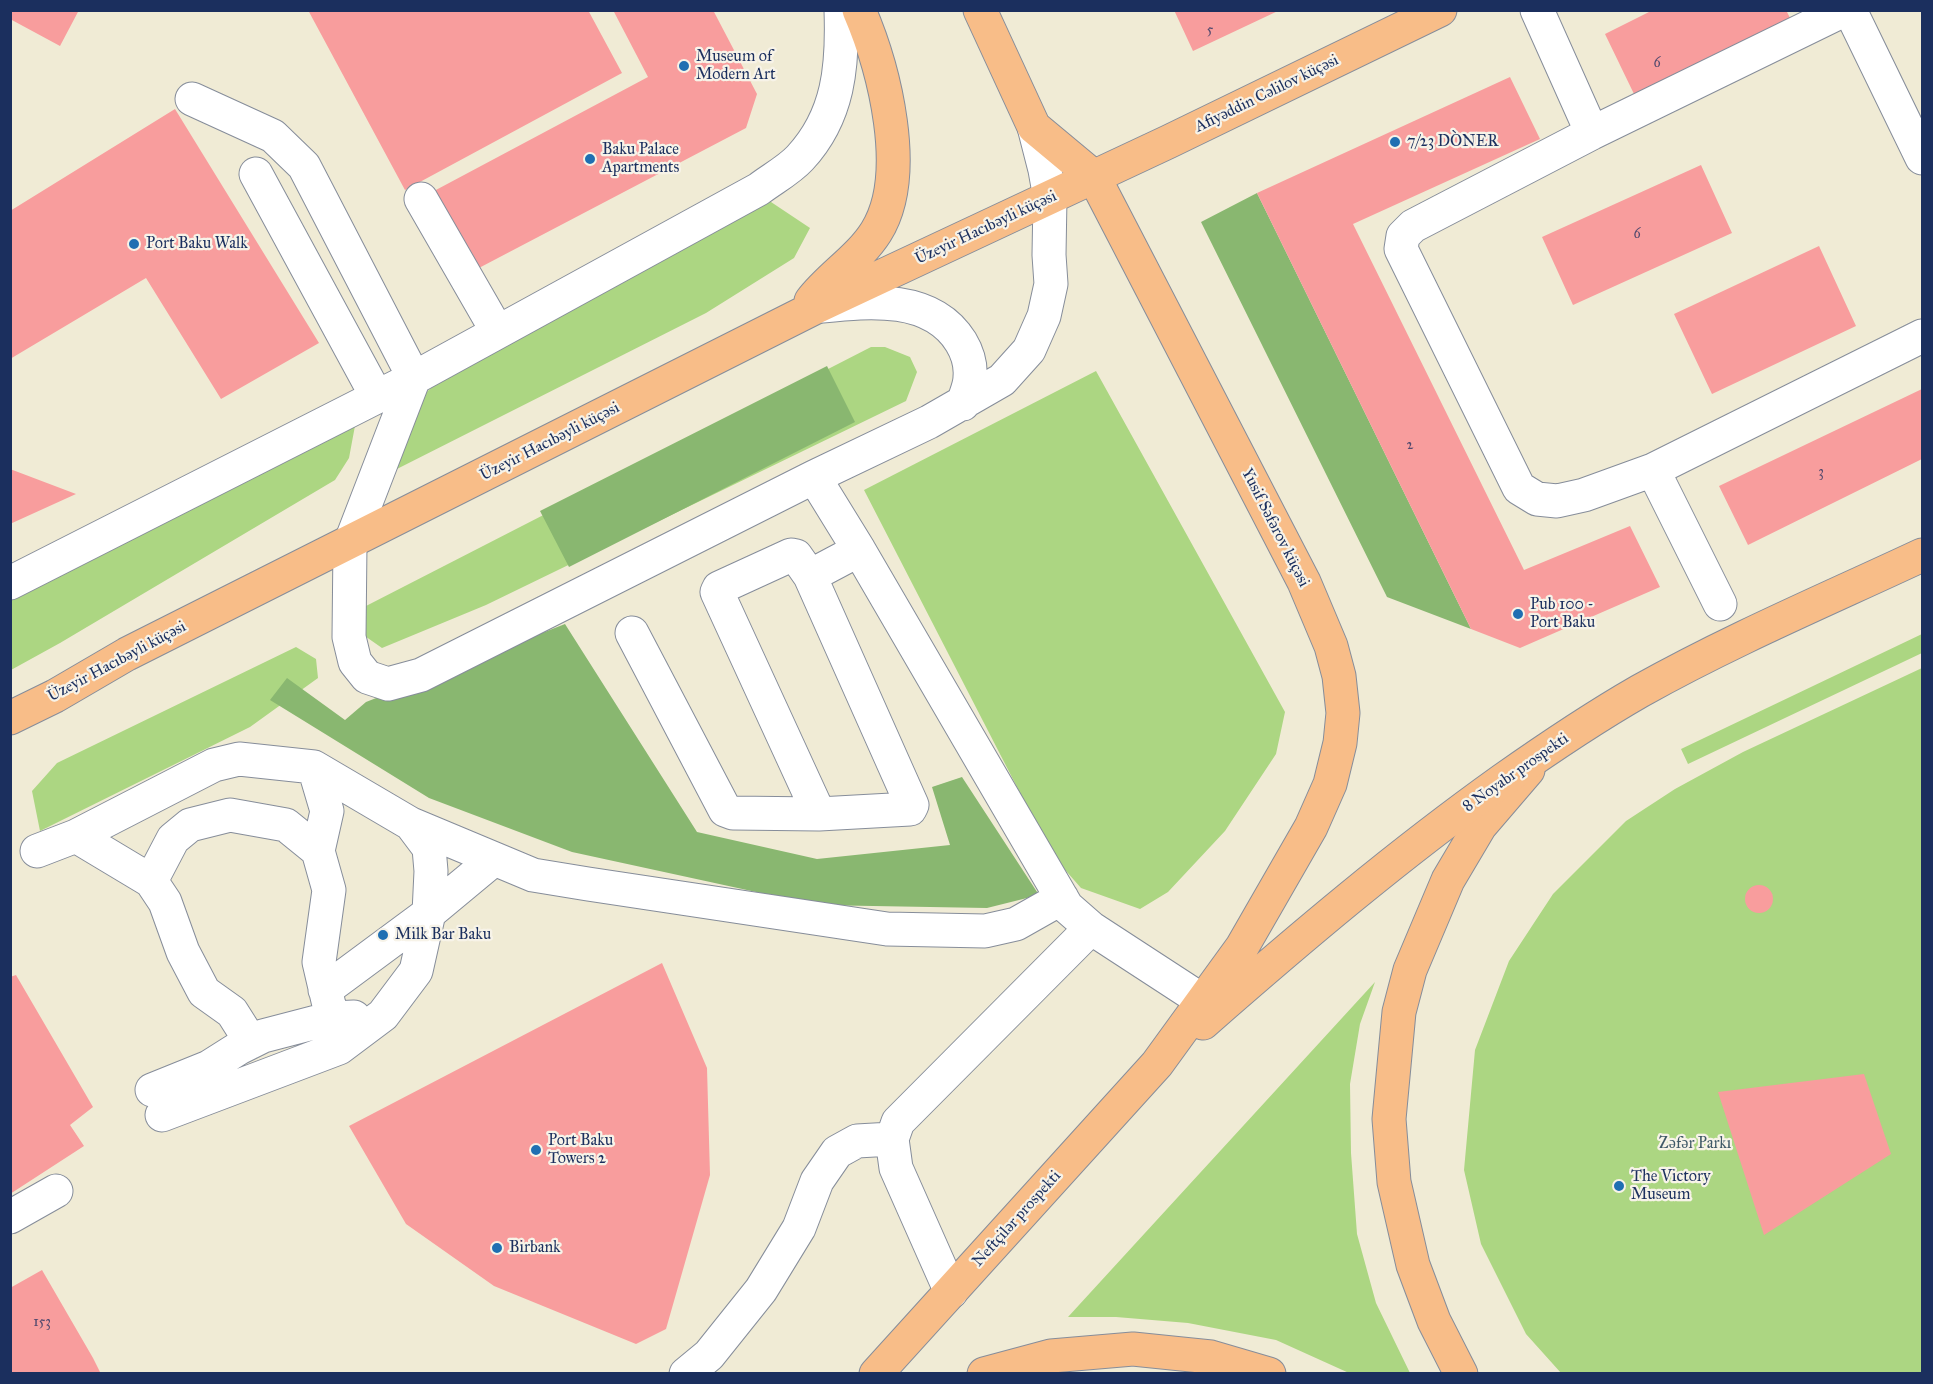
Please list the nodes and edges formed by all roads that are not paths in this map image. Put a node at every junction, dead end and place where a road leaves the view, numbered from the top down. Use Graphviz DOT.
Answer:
graph roads {
  1 [pos="841,10"];
  2 [pos="859,10"];
  3 [pos="980,10"];
  4 [pos="1440,10"];
  5 [pos="1537,10"];
  6 [pos="1844,10"];
  7 [pos="1850,10"];
  8 [pos="192,99"];
  9 [pos="1034,127"];
  10 [pos="1592,133"];
  11 [pos="1923,158"];
  12 [pos="256,174"];
  13 [pos="1094,177"];
  14 [pos="1050,198"];
  15 [pos="421,199"];
  16 [pos="809,310"];
  17 [pos="497,332"];
  18 [pos="1923,336"];
  19 [pos="414,378"];
  20 [pos="377,397"];
  21 [pos="963,404"];
  22 [pos="1653,470"];
  23 [pos="813,477"];
  24 [pos="350,544"];
  25 [pos="859,550"];
  26 [pos="1923,555"];
  27 [pos="810,576"];
  28 [pos="10,583"];
  29 [pos="1720,604"];
  30 [pos="632,633"];
  31 [pos="10,718"];
  32 [pos="1547,749"];
  33 [pos="314,767"];
  34 [pos="819,814"];
  35 [pos="411,824"];
  36 [pos="76,836"];
  37 [pos="38,851"];
  38 [pos="318,851"];
  39 [pos="494,859"];
  40 [pos="151,881"];
  41 [pos="1062,897"];
  42 [pos="429,913"];
  43 [pos="1091,928"];
  44 [pos="1203,1001"];
  45 [pos="328,1004"];
  46 [pos="383,1015"];
  47 [pos="250,1042"];
  48 [pos="1157,1064"];
  49 [pos="892,1139"];
  50 [pos="56,1191"];
  51 [pos="10,1217"];
  52 [pos="951,1292"];
  53 [pos="686,1374"];
  54 [pos="876,1374"];
  55 [pos="984,1374"];
  56 [pos="1269,1374"];
  57 [pos="1461,1374"];
  1 -- 17 [label="street"];
  2 -- 16 [label="main road"];
  3 -- 9 [label="main road, Yusif Səfərov küçəsi"];
  4 -- 13 [label="main road, Afiyəddin Cəlilov küçəsi"];
  5 -- 10 [label="street"];
  6 -- 10 [label="street"];
  7 -- 11 [label="street"];
  8 -- 19 [label="street"];
  9 -- 13 [label="main road, Yusif Səfərov küçəsi"];
  9 -- 14 [label="street"];
  10 -- 22 [label="street"];
  12 -- 20 [label="street"];
  13 -- 14 [label="main road, Üzeyir Hacıbəyli küçəsi"];
  13 -- 44 [label="main road, Yusif Səfərov küçəsi"];
  14 -- 16 [label="main road, Üzeyir Hacıbəyli küçəsi"];
  14 -- 21 [label="street"];
  15 -- 17 [label="street"];
  16 -- 21 [label="street"];
  16 -- 24 [label="main road, Üzeyir Hacıbəyli küçəsi"];
  17 -- 19 [label="street"];
  18 -- 22 [label="street"];
  19 -- 20 [label="street"];
  19 -- 24 [label="street"];
  20 -- 28 [label="street"];
  21 -- 23 [label="street"];
  22 -- 29 [label="street"];
  23 -- 24 [label="street"];
  23 -- 25 [label="street"];
  24 -- 31 [label="main road, Üzeyir Hacıbəyli küçəsi"];
  25 -- 27 [label="street"];
  25 -- 41 [label="street"];
  26 -- 32 [label="main road, 8 Noyabr prospekti"];
  27 -- 34 [label="street"];
  27 -- 34 [label="street"];
  30 -- 34 [label="street"];
  32 -- 48 [label="main road, 8 Noyabr prospekti"];
  32 -- 57 [label="main road"];
  33 -- 35 [label="street"];
  33 -- 36 [label="street"];
  33 -- 38 [label="street"];
  35 -- 39 [label="street"];
  35 -- 42 [label="street"];
  36 -- 37 [label="street"];
  36 -- 40 [label="street"];
  38 -- 40 [label="street"];
  38 -- 45 [label="street"];
  39 -- 41 [label="street"];
  39 -- 42 [label="street"];
  40 -- 47 [label="street"];
  41 -- 43 [label="street"];
  42 -- 45 [label="street"];
  42 -- 46 [label="street"];
  43 -- 44 [label="street"];
  43 -- 49 [label="street"];
  44 -- 48 [label="main road, Yusif Səfərov küçəsi"];
  45 -- 46 [label="street"];
  45 -- 47 [label="street"];
  46 -- 47 [label="street"];
  48 -- 52 [label="main road, Neftçilər prospekti"];
  49 -- 52 [label="street"];
  49 -- 53 [label="street"];
  50 -- 51 [label="street"];
  52 -- 54 [label="main road, Neftçilər prospekti"];
  55 -- 56 [label="main road"];
}
